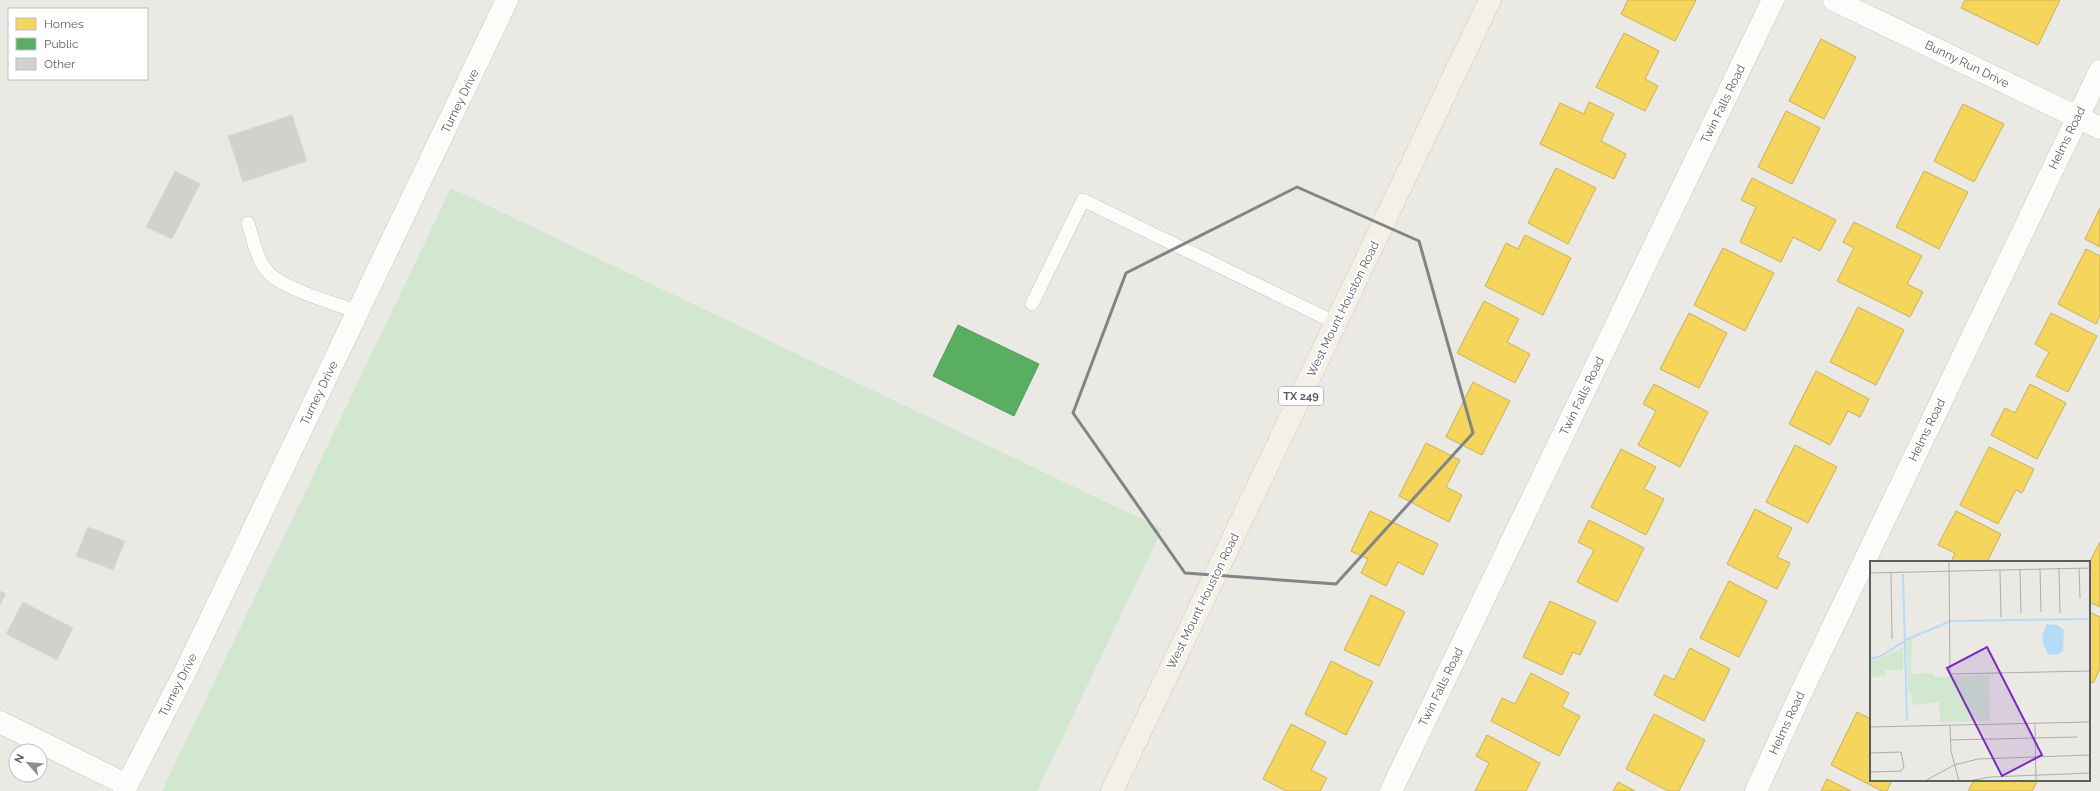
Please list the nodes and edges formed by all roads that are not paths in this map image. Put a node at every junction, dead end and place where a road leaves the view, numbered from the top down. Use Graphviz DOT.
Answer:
graph roads {
  1 [pos="507,0"];
  2 [pos="1490,0"];
  3 [pos="1773,0"];
  4 [pos="1834,0"];
  5 [pos="2100,71"];
  6 [pos="2077,118"];
  7 [pos="2100,128"];
  8 [pos="248,223"];
  9 [pos="1032,304"];
  10 [pos="358,312"];
  11 [pos="1336,323"];
  12 [pos="0,722"];
  13 [pos="1112,791"];
  14 [pos="1391,791"];
  15 [pos="1756,791"];
  1 -- 10 [label="street, Turney Drive"];
  2 -- 11 [label="main road, West Mount Houston Road / TX 249"];
  3 -- 14 [label="street, Twin Falls Road"];
  4 -- 6 [label="street, Bunny Run Drive"];
  5 -- 6 [label="street, Helms Road"];
  6 -- 7 [label="street, Bunny Run Drive"];
  6 -- 15 [label="street, Helms Road"];
  8 -- 10 [label="lane"];
  9 -- 11 [label="lane"];
  10 -- 12 [label="street, Turney Drive"];
  11 -- 13 [label="main road, West Mount Houston Road / TX 249"];
}
